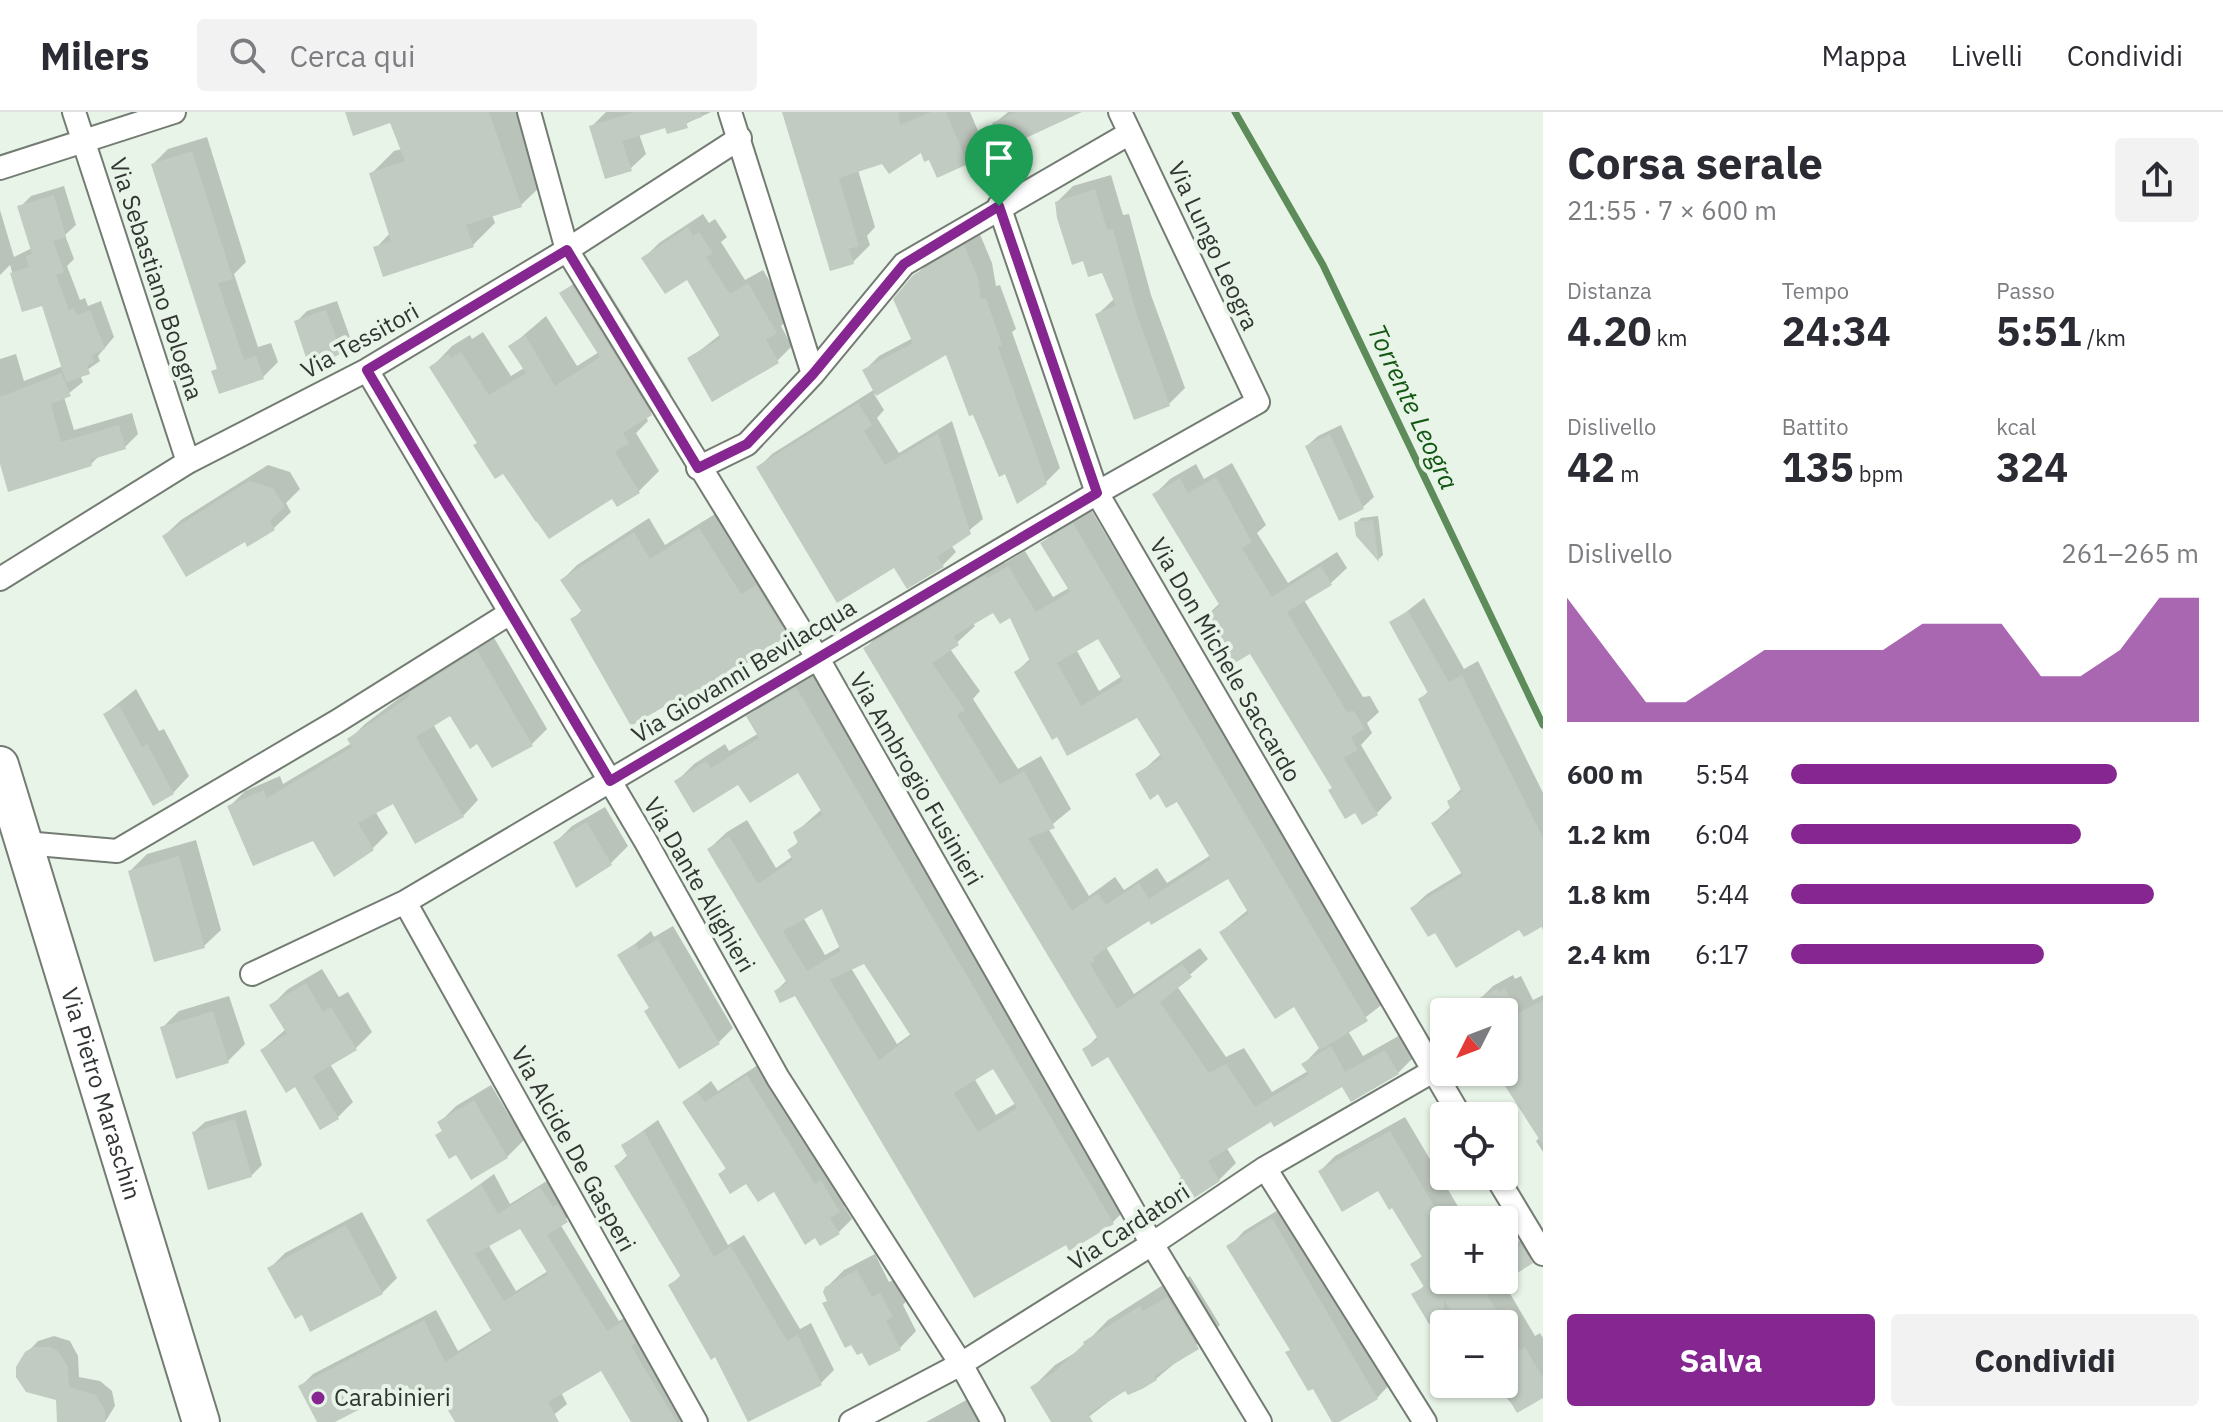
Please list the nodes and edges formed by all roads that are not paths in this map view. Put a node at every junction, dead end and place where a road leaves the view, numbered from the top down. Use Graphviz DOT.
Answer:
graph roads {
  1 [pos="74,112"];
  2 [pos="174,112"];
  3 [pos="529,112"];
  4 [pos="730,112"];
  5 [pos="1120,112"];
  6 [pos="1130,133"];
  7 [pos="740,138"];
  8 [pos="84,142"];
  9 [pos="0,168"];
  10 [pos="999,206"];
  11 [pos="567,250"];
  12 [pos="367,370"];
  13 [pos="813,374"];
  14 [pos="1258,402"];
  15 [pos="188,462"];
  16 [pos="698,468"];
  17 [pos="1097,493"];
  18 [pos="0,579"];
  19 [pos="510,613"];
  20 [pos="817,657"];
  21 [pos="0,765"];
  22 [pos="610,781"];
  23 [pos="25,843"];
  24 [pos="405,902"];
  25 [pos="252,974"];
  26 [pos="1430,1066"];
  27 [pos="1430,1073"];
  28 [pos="1265,1168"];
  29 [pos="1504,1190"];
  30 [pos="1152,1244"];
  31 [pos="1543,1254"];
  32 [pos="961,1364"];
  33 [pos="201,1422"];
  34 [pos="696,1422"];
  35 [pos="851,1422"];
  36 [pos="993,1422"];
  37 [pos="1260,1422"];
  38 [pos="1425,1422"];
  1 -- 8 [label="street, Via Sebastiano Bologna"];
  2 -- 8 [label="street"];
  3 -- 11 [label="street, Via Ambrogio Fusinieri"];
  4 -- 7 [label="street"];
  5 -- 6 [label="street, Via Lungo Leogra"];
  6 -- 10 [label="street"];
  6 -- 14 [label="street, Via Lungo Leogra"];
  7 -- 11 [label="street, Via Tessitori"];
  7 -- 13 [label="street"];
  8 -- 9 [label="street"];
  8 -- 15 [label="street, Via Sebastiano Bologna"];
  10 -- 13 [label="street"];
  10 -- 17 [label="street, Via Don Michele Saccardo"];
  11 -- 12 [label="street, Via Tessitori"];
  11 -- 16 [label="street, Via Ambrogio Fusinieri"];
  12 -- 15 [label="street, Via Tessitori"];
  12 -- 19 [label="street, Via Dante Alighieri"];
  13 -- 16 [label="street"];
  14 -- 17 [label="street, Via Giovanni Bevilacqua"];
  15 -- 18 [label="street, Via Tessitori"];
  16 -- 20 [label="street, Via Ambrogio Fusinieri"];
  17 -- 20 [label="street, Via Giovanni Bevilacqua"];
  17 -- 26 [label="street, Via Don Michele Saccardo"];
  19 -- 22 [label="street, Via Dante Alighieri"];
  19 -- 23 [label="street"];
  20 -- 22 [label="street, Via Giovanni Bevilacqua"];
  20 -- 30 [label="street, Via Ambrogio Fusinieri"];
  21 -- 23 [label="main road, Via Pietro Maraschin"];
  22 -- 24 [label="street, Via Giovanni Bevilacqua"];
  22 -- 32 [label="street, Via Dante Alighieri"];
  23 -- 33 [label="main road, Via Pietro Maraschin"];
  24 -- 25 [label="street, Via Giovanni Bevilacqua"];
  24 -- 34 [label="street, Via Alcide De Gasperi"];
  27 -- 28 [label="street, Via Cardatori"];
  28 -- 30 [label="street, Via Cardatori"];
  28 -- 38 [label="street"];
  29 -- 31 [label="street"];
  30 -- 32 [label="street, Via Cardatori"];
  30 -- 37 [label="street, Via Ambrogio Fusinieri"];
  32 -- 35 [label="street, Via Cardatori"];
  32 -- 36 [label="street, Via Dante Alighieri"];
}
